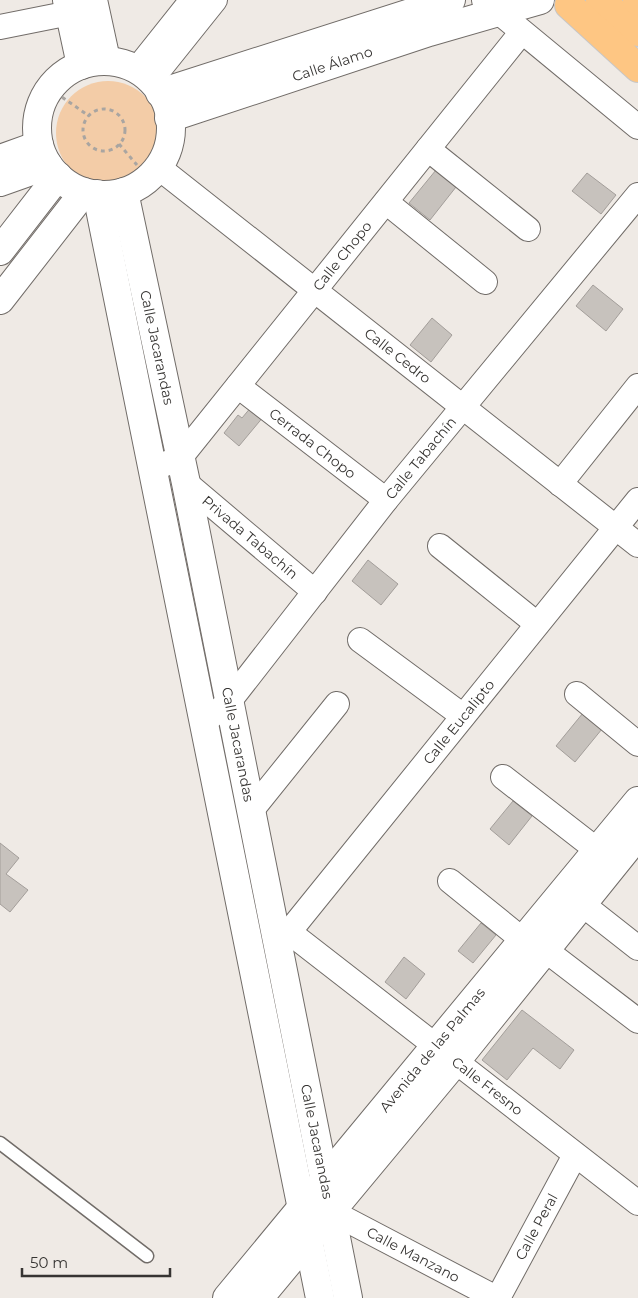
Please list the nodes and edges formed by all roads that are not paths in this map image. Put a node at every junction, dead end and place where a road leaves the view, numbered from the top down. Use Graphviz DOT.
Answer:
graph roads {
  1 [pos="192,0"];
  2 [pos="215,0"];
  3 [pos="451,0"];
  4 [pos="539,0"];
  5 [pos="600,0"];
  6 [pos="77,4"];
  7 [pos="491,6"];
  8 [pos="569,6"];
  9 [pos="0,27"];
  10 [pos="638,32"];
  11 [pos="521,33"];
  12 [pos="94,62"];
  13 [pos="638,68"];
  14 [pos="154,90"];
  15 [pos="638,127"];
  16 [pos="428,149"];
  17 [pos="0,159"];
  18 [pos="49,162"];
  19 [pos="153,172"];
  20 [pos="0,182"];
  21 [pos="102,192"];
  22 [pos="638,195"];
  23 [pos="386,202"];
  24 [pos="528,229"];
  25 [pos="0,251"];
  26 [pos="485,282"];
  27 [pos="314,292"];
  28 [pos="0,300"];
  29 [pos="238,386"];
  30 [pos="638,386"];
  31 [pos="462,408"];
  32 [pos="154,468"];
  33 [pos="183,471"];
  34 [pos="560,484"];
  35 [pos="386,500"];
  36 [pos="638,500"];
  37 [pos="616,528"];
  38 [pos="638,545"];
  39 [pos="440,546"];
  40 [pos="315,592"];
  41 [pos="537,624"];
  42 [pos="360,640"];
  43 [pos="577,694"];
  44 [pos="228,703"];
  45 [pos="337,704"];
  46 [pos="463,716"];
  47 [pos="205,721"];
  48 [pos="638,744"];
  49 [pos="504,777"];
  50 [pos="638,801"];
  51 [pos="251,811"];
  52 [pos="638,835"];
  53 [pos="597,850"];
  54 [pos="450,881"];
  55 [pos="582,904"];
  56 [pos="282,933"];
  57 [pos="534,945"];
  58 [pos="638,948"];
  59 [pos="638,1021"];
  60 [pos="446,1054"];
  61 [pos="0,1143"];
  62 [pos="575,1155"];
  63 [pos="325,1180"];
  64 [pos="638,1203"];
  65 [pos="302,1208"];
  66 [pos="330,1211"];
  67 [pos="309,1236"];
  68 [pos="147,1256"];
  69 [pos="227,1298"];
  70 [pos="259,1298"];
  71 [pos="320,1298"];
  72 [pos="348,1298"];
  73 [pos="497,1298"];
  1 -- 14 [label="street"];
  2 -- 14 [label="street"];
  3 -- 14 [label="street, Calle Álamo"];
  4 -- 7 [label="street, Calle Álamo"];
  5 -- 10 [label="main road"];
  6 -- 9 [label="street"];
  6 -- 12 [label="street"];
  7 -- 11 [label="street"];
  7 -- 14 [label="street, Calle Álamo"];
  8 -- 13 [label="main road"];
  11 -- 15 [label="street"];
  11 -- 16 [label="street, Calle Chopo"];
  12 -- 14 [label="street"];
  12 -- 18 [label="street"];
  14 -- 19 [label="street"];
  16 -- 23 [label="street, Calle Chopo"];
  16 -- 24 [label="street"];
  17 -- 18 [label="street"];
  18 -- 20 [label="street"];
  18 -- 21 [label="street"];
  18 -- 25 [label="street"];
  19 -- 21 [label="street"];
  19 -- 27 [label="street, Calle Cedro"];
  21 -- 28 [label="street"];
  21 -- 32 [label="street, Calle Jacarandas"];
  21 -- 33 [label="street, Calle Jacarandas"];
  22 -- 31 [label="street, Calle Tabachín"];
  23 -- 26 [label="street"];
  23 -- 27 [label="street, Calle Chopo"];
  27 -- 29 [label="street, Calle Chopo"];
  27 -- 31 [label="street, Calle Cedro"];
  29 -- 33 [label="street, Calle Chopo"];
  29 -- 35 [label="street, Cerrada Chopo"];
  30 -- 34 [label="street"];
  31 -- 34 [label="street, Calle Cedro"];
  31 -- 35 [label="street, Calle Tabachín"];
  32 -- 33 [label="street"];
  32 -- 47 [label="street, Calle Jacarandas"];
  33 -- 40 [label="street, Privada Tabachín"];
  33 -- 44 [label="street, Calle Jacarandas"];
  34 -- 37 [label="street, Calle Cedro"];
  35 -- 40 [label="street, Calle Tabachín"];
  36 -- 37 [label="street, Calle Eucalipto"];
  37 -- 38 [label="street, Calle Cedro"];
  37 -- 41 [label="street, Calle Eucalipto"];
  39 -- 41 [label="street"];
  40 -- 44 [label="street, Calle Tabachín"];
  41 -- 46 [label="street, Calle Eucalipto"];
  42 -- 46 [label="street"];
  43 -- 48 [label="street"];
  44 -- 47 [label="street, Calle Tabachín"];
  44 -- 51 [label="street, Calle Jacarandas"];
  45 -- 51 [label="street"];
  46 -- 56 [label="street, Calle Eucalipto"];
  47 -- 65 [label="street, Calle Jacarandas"];
  49 -- 53 [label="street"];
  50 -- 53 [label="street, Avenida de las Palmas"];
  51 -- 56 [label="street, Calle Jacarandas"];
  52 -- 55 [label="street, Avenida de las Palmas"];
  53 -- 57 [label="street, Avenida de las Palmas"];
  54 -- 57 [label="street"];
  55 -- 57 [label="street, Avenida de las Palmas"];
  55 -- 58 [label="street"];
  56 -- 60 [label="street, Calle Fresno"];
  56 -- 63 [label="street, Calle Jacarandas"];
  57 -- 59 [label="street"];
  57 -- 60 [label="street, Avenida de las Palmas"];
  60 -- 62 [label="street, Calle Fresno"];
  60 -- 63 [label="street, Avenida de las Palmas"];
  60 -- 66 [label="street, Avenida de las Palmas"];
  61 -- 68 [label="lane"];
  62 -- 64 [label="street, Calle Fresno"];
  62 -- 73 [label="street, Calle Peral"];
  63 -- 65 [label="street, Avenida de las Palmas"];
  63 -- 66 [label="street, Calle Jacarandas"];
  65 -- 67 [label="street, Calle Jacarandas"];
  65 -- 69 [label="street, Avenida de las Palmas"];
  66 -- 67 [label="street, Avenida de las Palmas"];
  66 -- 72 [label="street, Calle Jacarandas"];
  66 -- 73 [label="street, Calle Manzano"];
  67 -- 70 [label="street, Avenida de las Palmas"];
  67 -- 71 [label="street, Calle Jacarandas"];
}
